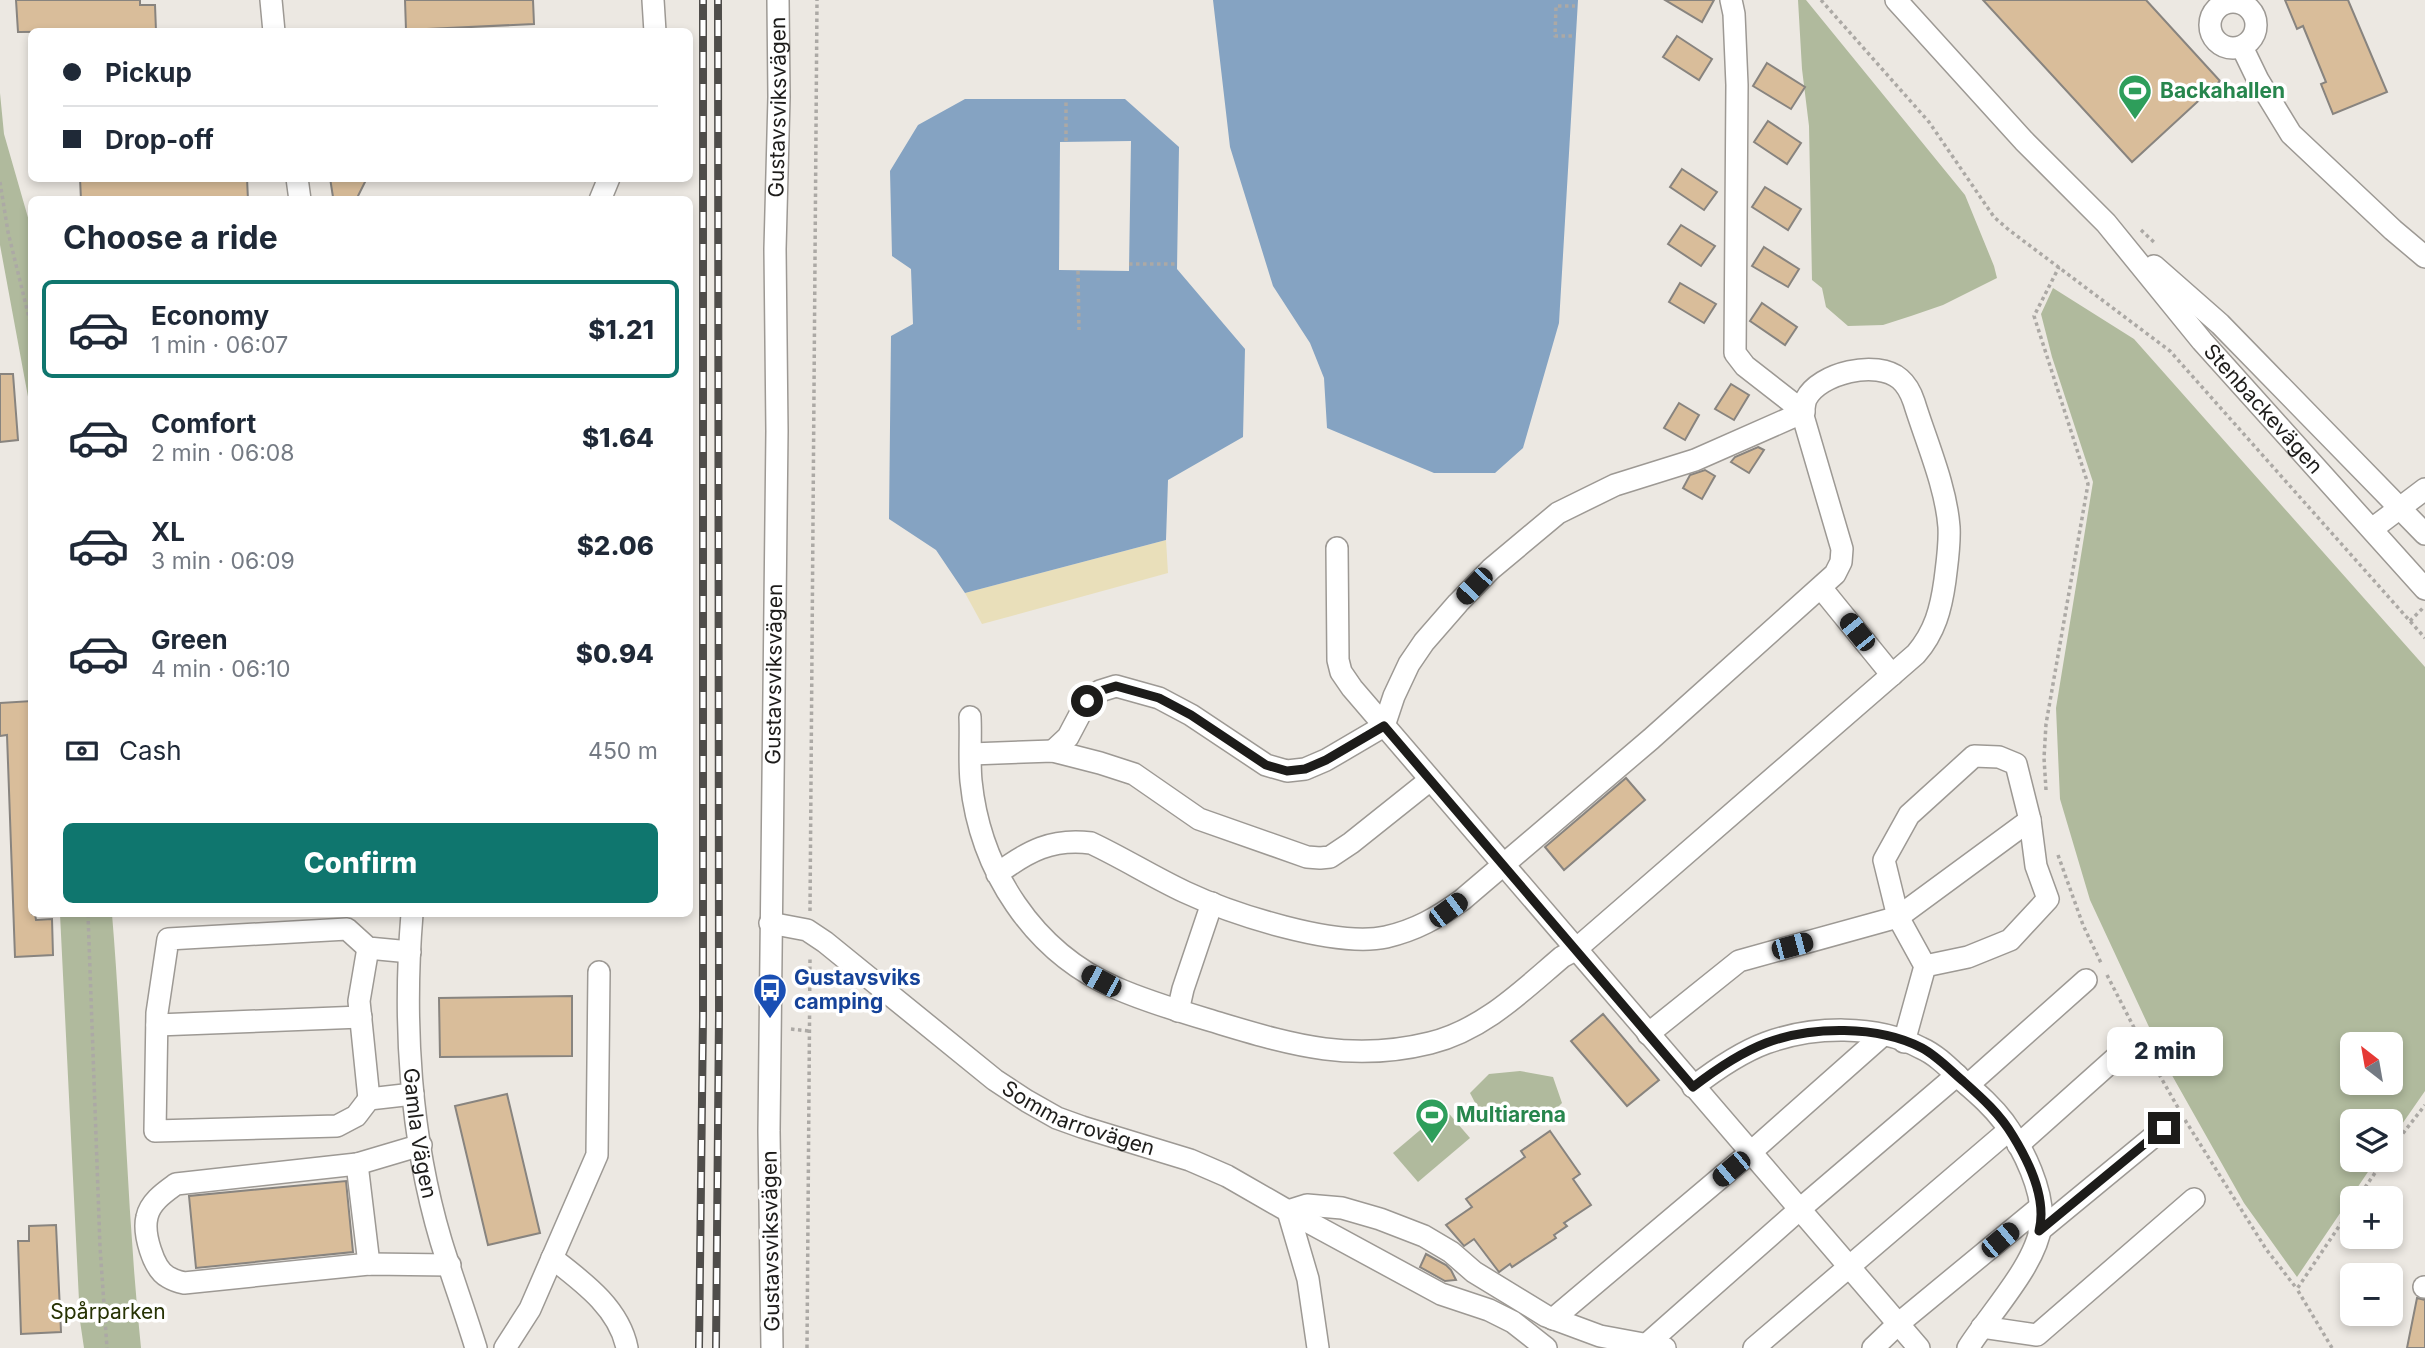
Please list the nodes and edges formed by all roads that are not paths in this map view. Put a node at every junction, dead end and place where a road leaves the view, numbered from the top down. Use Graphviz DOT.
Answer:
graph roads {
  1 [pos="271,0"];
  2 [pos="653,0"];
  3 [pos="778,0"];
  4 [pos="1731,0"];
  5 [pos="1896,0"];
  6 [pos="274,28"];
  7 [pos="655,28"];
  8 [pos="2242,47"];
  9 [pos="2106,223"];
  10 [pos="2425,257"];
  11 [pos="1804,412"];
  12 [pos="2425,489"];
  13 [pos="2401,508"];
  14 [pos="2372,529"];
  15 [pos="2425,537"];
  16 [pos="1337,548"];
  17 [pos="2401,563"];
  18 [pos="1822,589"];
  19 [pos="2425,589"];
  20 [pos="1892,675"];
  21 [pos="971,717"];
  22 [pos="1384,726"];
  23 [pos="1053,751"];
  24 [pos="971,754"];
  25 [pos="1430,780"];
  26 [pos="2030,820"];
  27 [pos="1502,865"];
  28 [pos="997,874"];
  29 [pos="1212,903"];
  30 [pos="412,917"];
  31 [pos="1898,917"];
  32 [pos="770,923"];
  33 [pos="368,948"];
  34 [pos="1575,950"];
  35 [pos="410,952"];
  36 [pos="1925,966"];
  37 [pos="599,972"];
  38 [pos="2086,980"];
  39 [pos="1178,1011"];
  40 [pos="360,1017"];
  41 [pos="157,1025"];
  42 [pos="1648,1034"];
  43 [pos="1882,1035"];
  44 [pos="1904,1042"];
  45 [pos="2120,1054"];
  46 [pos="1962,1080"];
  47 [pos="1693,1087"];
  48 [pos="413,1094"];
  49 [pos="369,1099"];
  50 [pos="2164,1128"];
  51 [pos="2014,1137"];
  52 [pos="421,1145"];
  53 [pos="1751,1152"];
  54 [pos="357,1164"];
  55 [pos="2194,1199"];
  56 [pos="2040,1207"];
  57 [pos="1800,1209"];
  58 [pos="1288,1211"];
  59 [pos="2039,1231"];
  60 [pos="552,1258"];
  61 [pos="369,1264"];
  62 [pos="450,1265"];
  63 [pos="1850,1267"];
  64 [pos="1474,1272"];
  65 [pos="1457,1300"];
  66 [pos="1553,1319"];
  67 [pos="1898,1324"];
  68 [pos="1982,1327"];
  69 [pos="1315,1346"];
  70 [pos="1656,1346"];
  71 [pos="476,1348"];
  72 [pos="505,1348"];
  73 [pos="627,1348"];
  74 [pos="772,1348"];
  75 [pos="1546,1348"];
  76 [pos="1754,1348"];
  77 [pos="1873,1348"];
  78 [pos="1919,1348"];
  79 [pos="1968,1348"];
  1 -- 6 [label="street"];
  2 -- 7 [label="street"];
  3 -- 32 [label="street, Gustavsviksvägen"];
  4 -- 11 [label="street"];
  5 -- 9 [label="street, Stenbackevägen"];
  8 -- 10 [label="street"];
  9 -- 13 [label="street, Stenbackevägen"];
  9 -- 14 [label="street, Stenbackevägen"];
  11 -- 18 [label="street"];
  11 -- 20 [label="street"];
  11 -- 22 [label="street"];
  12 -- 13 [label="street"];
  13 -- 14 [label="street"];
  13 -- 15 [label="street, Stenbackevägen"];
  14 -- 17 [label="street, Stenbackevägen"];
  15 -- 17 [label="street"];
  16 -- 22 [label="street"];
  17 -- 19 [label="street, Stenbackevägen"];
  18 -- 20 [label="street"];
  18 -- 27 [label="street"];
  20 -- 34 [label="street"];
  21 -- 24 [label="street"];
  22 -- 23 [label="street"];
  22 -- 25 [label="street"];
  23 -- 24 [label="street"];
  23 -- 25 [label="street"];
  24 -- 28 [label="street"];
  25 -- 27 [label="street"];
  26 -- 31 [label="street"];
  26 -- 31 [label="street"];
  26 -- 36 [label="street"];
  27 -- 29 [label="street"];
  27 -- 34 [label="street"];
  28 -- 29 [label="street"];
  28 -- 39 [label="street"];
  29 -- 39 [label="street"];
  30 -- 35 [label="street, Gamla Vägen"];
  31 -- 36 [label="street"];
  31 -- 42 [label="street"];
  32 -- 58 [label="street, Sommarrovägen"];
  32 -- 74 [label="street, Gustavsviksvägen"];
  33 -- 35 [label="street"];
  33 -- 40 [label="street"];
  33 -- 41 [label="street"];
  34 -- 39 [label="street"];
  34 -- 42 [label="street"];
  35 -- 48 [label="street, Gamla Vägen"];
  36 -- 44 [label="street"];
  37 -- 60 [label="street"];
  38 -- 46 [label="street"];
  40 -- 41 [label="street"];
  40 -- 49 [label="street"];
  41 -- 49 [label="street"];
  42 -- 47 [label="street"];
  43 -- 44 [label="street"];
  43 -- 47 [label="street"];
  43 -- 53 [label="street"];
  44 -- 46 [label="street"];
  45 -- 51 [label="street"];
  46 -- 51 [label="street"];
  46 -- 57 [label="street"];
  47 -- 53 [label="street"];
  48 -- 49 [label="street"];
  48 -- 52 [label="street, Gamla Vägen"];
  50 -- 59 [label="street"];
  51 -- 56 [label="street"];
  51 -- 63 [label="street"];
  52 -- 54 [label="street"];
  52 -- 62 [label="street, Gamla Vägen"];
  53 -- 57 [label="street"];
  53 -- 66 [label="street"];
  54 -- 61 [label="street"];
  54 -- 61 [label="street"];
  55 -- 68 [label="street"];
  56 -- 59 [label="street"];
  56 -- 67 [label="street"];
  57 -- 63 [label="street"];
  57 -- 70 [label="street"];
  58 -- 64 [label="street"];
  58 -- 65 [label="street, Sommarrovägen"];
  58 -- 69 [label="street"];
  59 -- 68 [label="street"];
  60 -- 72 [label="street"];
  60 -- 73 [label="street"];
  61 -- 62 [label="street"];
  62 -- 71 [label="street, Gamla Vägen"];
  63 -- 67 [label="street"];
  63 -- 76 [label="street"];
  64 -- 65 [label="street"];
  64 -- 66 [label="street"];
  65 -- 75 [label="street, Sommarrovägen"];
  66 -- 70 [label="street"];
  67 -- 77 [label="street"];
  67 -- 78 [label="street"];
  68 -- 79 [label="street"];
}
